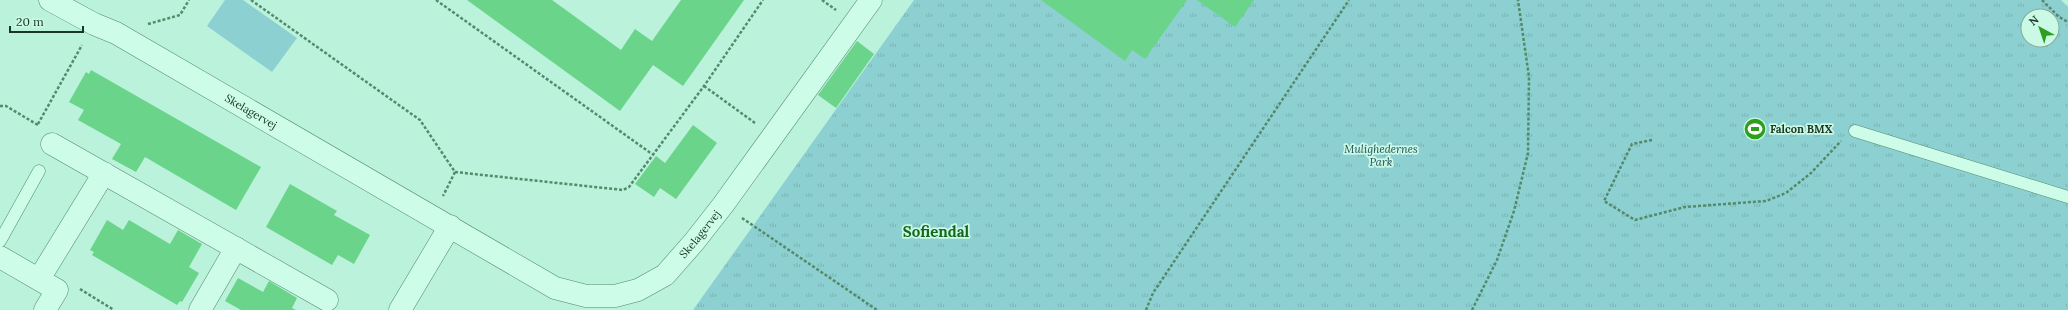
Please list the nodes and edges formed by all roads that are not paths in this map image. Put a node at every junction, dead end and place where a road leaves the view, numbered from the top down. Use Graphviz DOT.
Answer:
graph roads {
  1 [pos="50,0"];
  2 [pos="871,0"];
  3 [pos="1855,131"];
  4 [pos="52,144"];
  5 [pos="39,171"];
  6 [pos="104,173"];
  7 [pos="2068,197"];
  8 [pos="442,221"];
  9 [pos="0,241"];
  10 [pos="236,248"];
  11 [pos="0,257"];
  12 [pos="48,285"];
  13 [pos="327,300"];
  14 [pos="45,310"];
  15 [pos="200,310"];
  16 [pos="400,310"];
  1 -- 8 [label="street, Skelagervej"];
  2 -- 8 [label="street, Skelagervej"];
  3 -- 7 [label="lane"];
  4 -- 6 [label="street"];
  5 -- 9 [label="lane"];
  6 -- 10 [label="street"];
  6 -- 12 [label="street"];
  8 -- 16 [label="street"];
  10 -- 13 [label="street"];
  10 -- 15 [label="street"];
  11 -- 12 [label="street"];
  12 -- 14 [label="street"];
}
